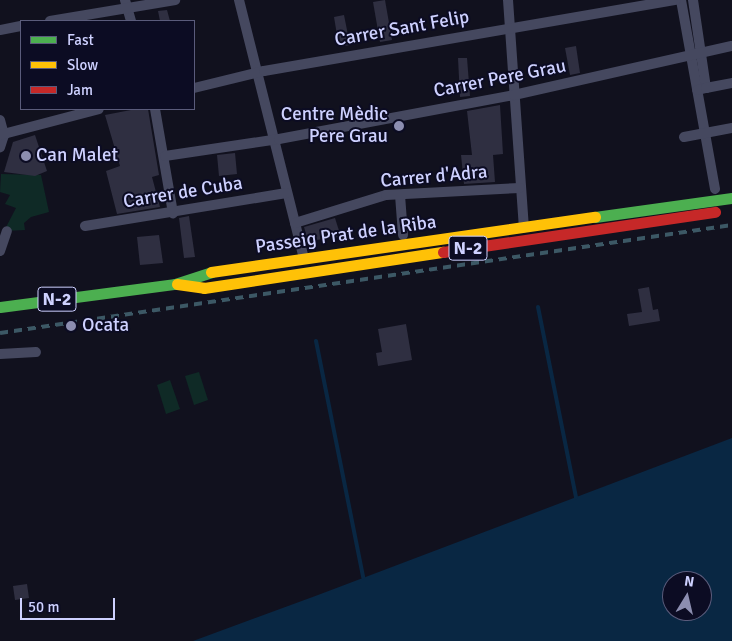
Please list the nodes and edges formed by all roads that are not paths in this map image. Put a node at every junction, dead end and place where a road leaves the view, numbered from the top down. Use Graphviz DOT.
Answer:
graph roads {
  1 [pos="175,0"];
  2 [pos="239,0"];
  3 [pos="508,0"];
  4 [pos="676,0"];
  5 [pos="681,0"];
  6 [pos="693,0"];
  7 [pos="126,4"];
  8 [pos="54,20"];
  9 [pos="131,20"];
  10 [pos="20,26"];
  11 [pos="510,28"];
  12 [pos="0,30"];
  13 [pos="732,46"];
  14 [pos="696,55"];
  15 [pos="257,72"];
  16 [pos="732,84"];
  17 [pos="195,88"];
  18 [pos="701,89"];
  19 [pos="514,95"];
  20 [pos="96,110"];
  21 [pos="155,110"];
  22 [pos="0,120"];
  23 [pos="732,128"];
  24 [pos="706,132"];
  25 [pos="2,135"];
  26 [pos="684,136"];
  27 [pos="273,140"];
  28 [pos="0,148"];
  29 [pos="165,156"];
  30 [pos="520,188"];
  31 [pos="715,189"];
  32 [pos="286,193"];
  33 [pos="400,195"];
  34 [pos="732,198"];
  35 [pos="732,209"];
  36 [pos="173,213"];
  37 [pos="295,223"];
  38 [pos="86,226"];
  39 [pos="524,228"];
  40 [pos="8,231"];
  41 [pos="403,235"];
  42 [pos="0,251"];
  43 [pos="304,258"];
  44 [pos="175,284"];
  45 [pos="204,288"];
  46 [pos="0,308"];
  47 [pos="36,352"];
  48 [pos="0,354"];
  1 -- 7 [label="street"];
  2 -- 15 [label="street"];
  3 -- 11 [label="street"];
  4 -- 11 [label="street, Carrer Sant Felip"];
  5 -- 14 [label="street"];
  6 -- 14 [label="street"];
  7 -- 8 [label="street"];
  7 -- 9 [label="street"];
  10 -- 12 [label="street"];
  11 -- 15 [label="street, Carrer Sant Felip"];
  11 -- 19 [label="street"];
  13 -- 14 [label="street, Carrer Pere Grau"];
  14 -- 18 [label="street"];
  14 -- 19 [label="street, Carrer Pere Grau"];
  15 -- 17 [label="street, Carrer Sant Felip"];
  15 -- 27 [label="street"];
  16 -- 18 [label="street"];
  18 -- 24 [label="street"];
  19 -- 27 [label="street, Carrer Pere Grau"];
  19 -- 30 [label="street"];
  20 -- 25 [label="street"];
  21 -- 29 [label="street"];
  22 -- 25 [label="street"];
  23 -- 24 [label="street"];
  24 -- 26 [label="street"];
  24 -- 31 [label="street"];
  25 -- 28 [label="street"];
  27 -- 29 [label="street, Carrer Pere Grau"];
  27 -- 32 [label="street"];
  29 -- 36 [label="street"];
  30 -- 33 [label="street, Carrer d'Adra"];
  30 -- 39 [label="street"];
  32 -- 36 [label="street, Carrer de Cuba"];
  32 -- 37 [label="street"];
  33 -- 37 [label="street, Carrer d'Adra"];
  33 -- 41 [label="street"];
  34 -- 39 [label="main road, Passeig Prat de la Riba / N-2"];
  35 -- 45 [label="main road, N-2"];
  36 -- 38 [label="street, Carrer de Cuba"];
  37 -- 43 [label="street"];
  39 -- 43 [label="main road, Passeig Prat de la Riba / N-2"];
  40 -- 42 [label="street"];
  43 -- 44 [label="main road, Passeig Prat de la Riba / N-2"];
  43 -- 45 [label="main road, N-2"];
  44 -- 45 [label="main road, N-2"];
  44 -- 46 [label="main road, N-2"];
  47 -- 48 [label="street"];
}
